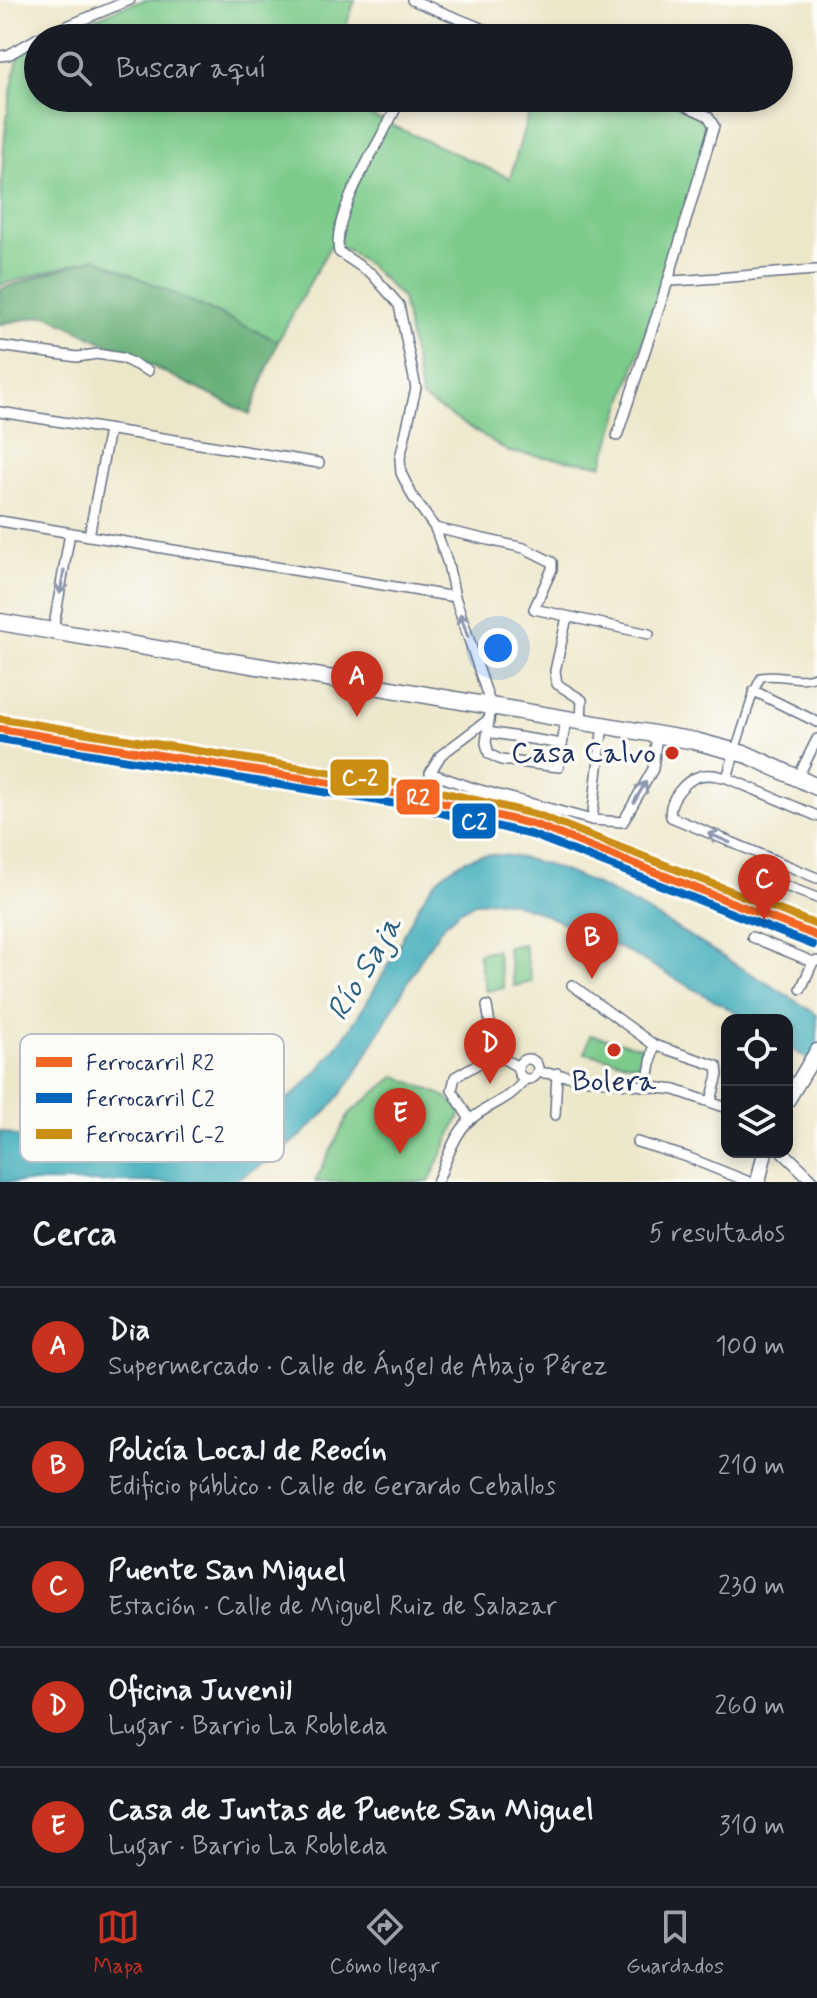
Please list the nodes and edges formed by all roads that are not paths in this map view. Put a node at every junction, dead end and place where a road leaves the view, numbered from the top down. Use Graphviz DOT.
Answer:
graph roads {
  1 [pos="130,0"];
  2 [pos="412,0"];
  3 [pos="72,24"];
  4 [pos="471,24"];
  5 [pos="24,46"];
  6 [pos="0,56"];
  7 [pos="394,112"];
  8 [pos="699,112"];
  9 [pos="817,270"];
  10 [pos="668,281"];
  11 [pos="0,346"];
  12 [pos="148,371"];
  13 [pos="0,412"];
  14 [pos="109,430"];
  15 [pos="617,436"];
  16 [pos="319,463"];
  17 [pos="0,521"];
  18 [pos="435,528"];
  19 [pos="70,533"];
  20 [pos="89,536"];
  21 [pos="455,597"];
  22 [pos="567,617"];
  23 [pos="0,622"];
  24 [pos="53,631"];
  25 [pos="649,634"];
  26 [pos="817,675"];
  27 [pos="754,691"];
  28 [pos="490,712"];
  29 [pos="573,720"];
  30 [pos="817,722"];
  31 [pos="603,724"];
  32 [pos="487,732"];
  33 [pos="657,734"];
  34 [pos="817,739"];
  35 [pos="562,744"];
  36 [pos="735,751"];
  37 [pos="430,773"];
  38 [pos="798,777"];
  39 [pos="727,778"];
  40 [pos="817,787"];
  41 [pos="338,796"];
  42 [pos="817,816"];
  43 [pos="592,820"];
  44 [pos="767,858"];
  45 [pos="817,878"];
  46 [pos="817,898"];
  47 [pos="752,937"];
  48 [pos="815,962"];
  49 [pos="572,985"];
  50 [pos="801,989"];
  51 [pos="487,1006"];
  52 [pos="654,1045"];
  53 [pos="817,1051"];
  54 [pos="495,1054"];
  55 [pos="518,1067"];
  56 [pos="537,1072"];
  57 [pos="557,1073"];
  58 [pos="525,1079"];
  59 [pos="647,1086"];
  60 [pos="793,1092"];
  61 [pos="711,1101"];
  62 [pos="721,1105"];
  63 [pos="555,1115"];
  64 [pos="470,1120"];
  65 [pos="637,1142"];
  66 [pos="763,1158"];
  67 [pos="788,1158"];
  68 [pos="437,1182"];
  69 [pos="749,1182"];
  70 [pos="758,1182"];
  71 [pos="814,1182"];
  1 -- 3 [label="street"];
  2 -- 4 [label="street"];
  5 -- 6 [label="street"];
  7 -- 18 [label="street"];
  8 -- 10 [label="street"];
  9 -- 10 [label="street"];
  10 -- 15 [label="street"];
  11 -- 12 [label="street"];
  13 -- 14 [label="street"];
  14 -- 16 [label="street"];
  14 -- 20 [label="street"];
  17 -- 19 [label="street"];
  18 -- 21 [label="street"];
  18 -- 22 [label="street"];
  19 -- 20 [label="street"];
  19 -- 24 [label="street, one-way"];
  20 -- 21 [label="street"];
  28 -- 21 [label="street, one-way"];
  22 -- 25 [label="street"];
  22 -- 29 [label="street"];
  23 -- 24 [label="highway"];
  24 -- 28 [label="highway"];
  26 -- 27 [label="street"];
  27 -- 30 [label="street"];
  27 -- 36 [label="street"];
  28 -- 29 [label="highway"];
  28 -- 32 [label="street"];
  28 -- 37 [label="street"];
  29 -- 31 [label="highway"];
  29 -- 35 [label="street"];
  31 -- 33 [label="highway"];
  31 -- 43 [label="street"];
  32 -- 35 [label="street"];
  32 -- 35 [label="street"];
  33 -- 36 [label="highway"];
  43 -- 33 [label="street, one-way"];
  34 -- 38 [label="street"];
  36 -- 38 [label="highway"];
  36 -- 39 [label="street"];
  37 -- 41 [label="lane"];
  37 -- 43 [label="street"];
  38 -- 40 [label="highway"];
  39 -- 42 [label="street"];
  44 -- 39 [label="street, one-way"];
  44 -- 45 [label="street"];
  44 -- 46 [label="street"];
  47 -- 48 [label="street"];
  48 -- 50 [label="street"];
  49 -- 52 [label="street"];
  51 -- 54 [label="street"];
  52 -- 59 [label="street"];
  52 -- 61 [label="street"];
  53 -- 60 [label="main road"];
  54 -- 55 [label="street"];
  54 -- 64 [label="street"];
  55 -- 56 [label="street"];
  55 -- 58 [label="street"];
  56 -- 57 [label="street"];
  56 -- 58 [label="street"];
  57 -- 59 [label="street"];
  57 -- 63 [label="street"];
  58 -- 64 [label="street"];
  59 -- 61 [label="street"];
  61 -- 62 [label="street"];
  64 -- 68 [label="street"];
  65 -- 69 [label="street"];
  66 -- 70 [label="main road"];
  67 -- 71 [label="street"];
}
